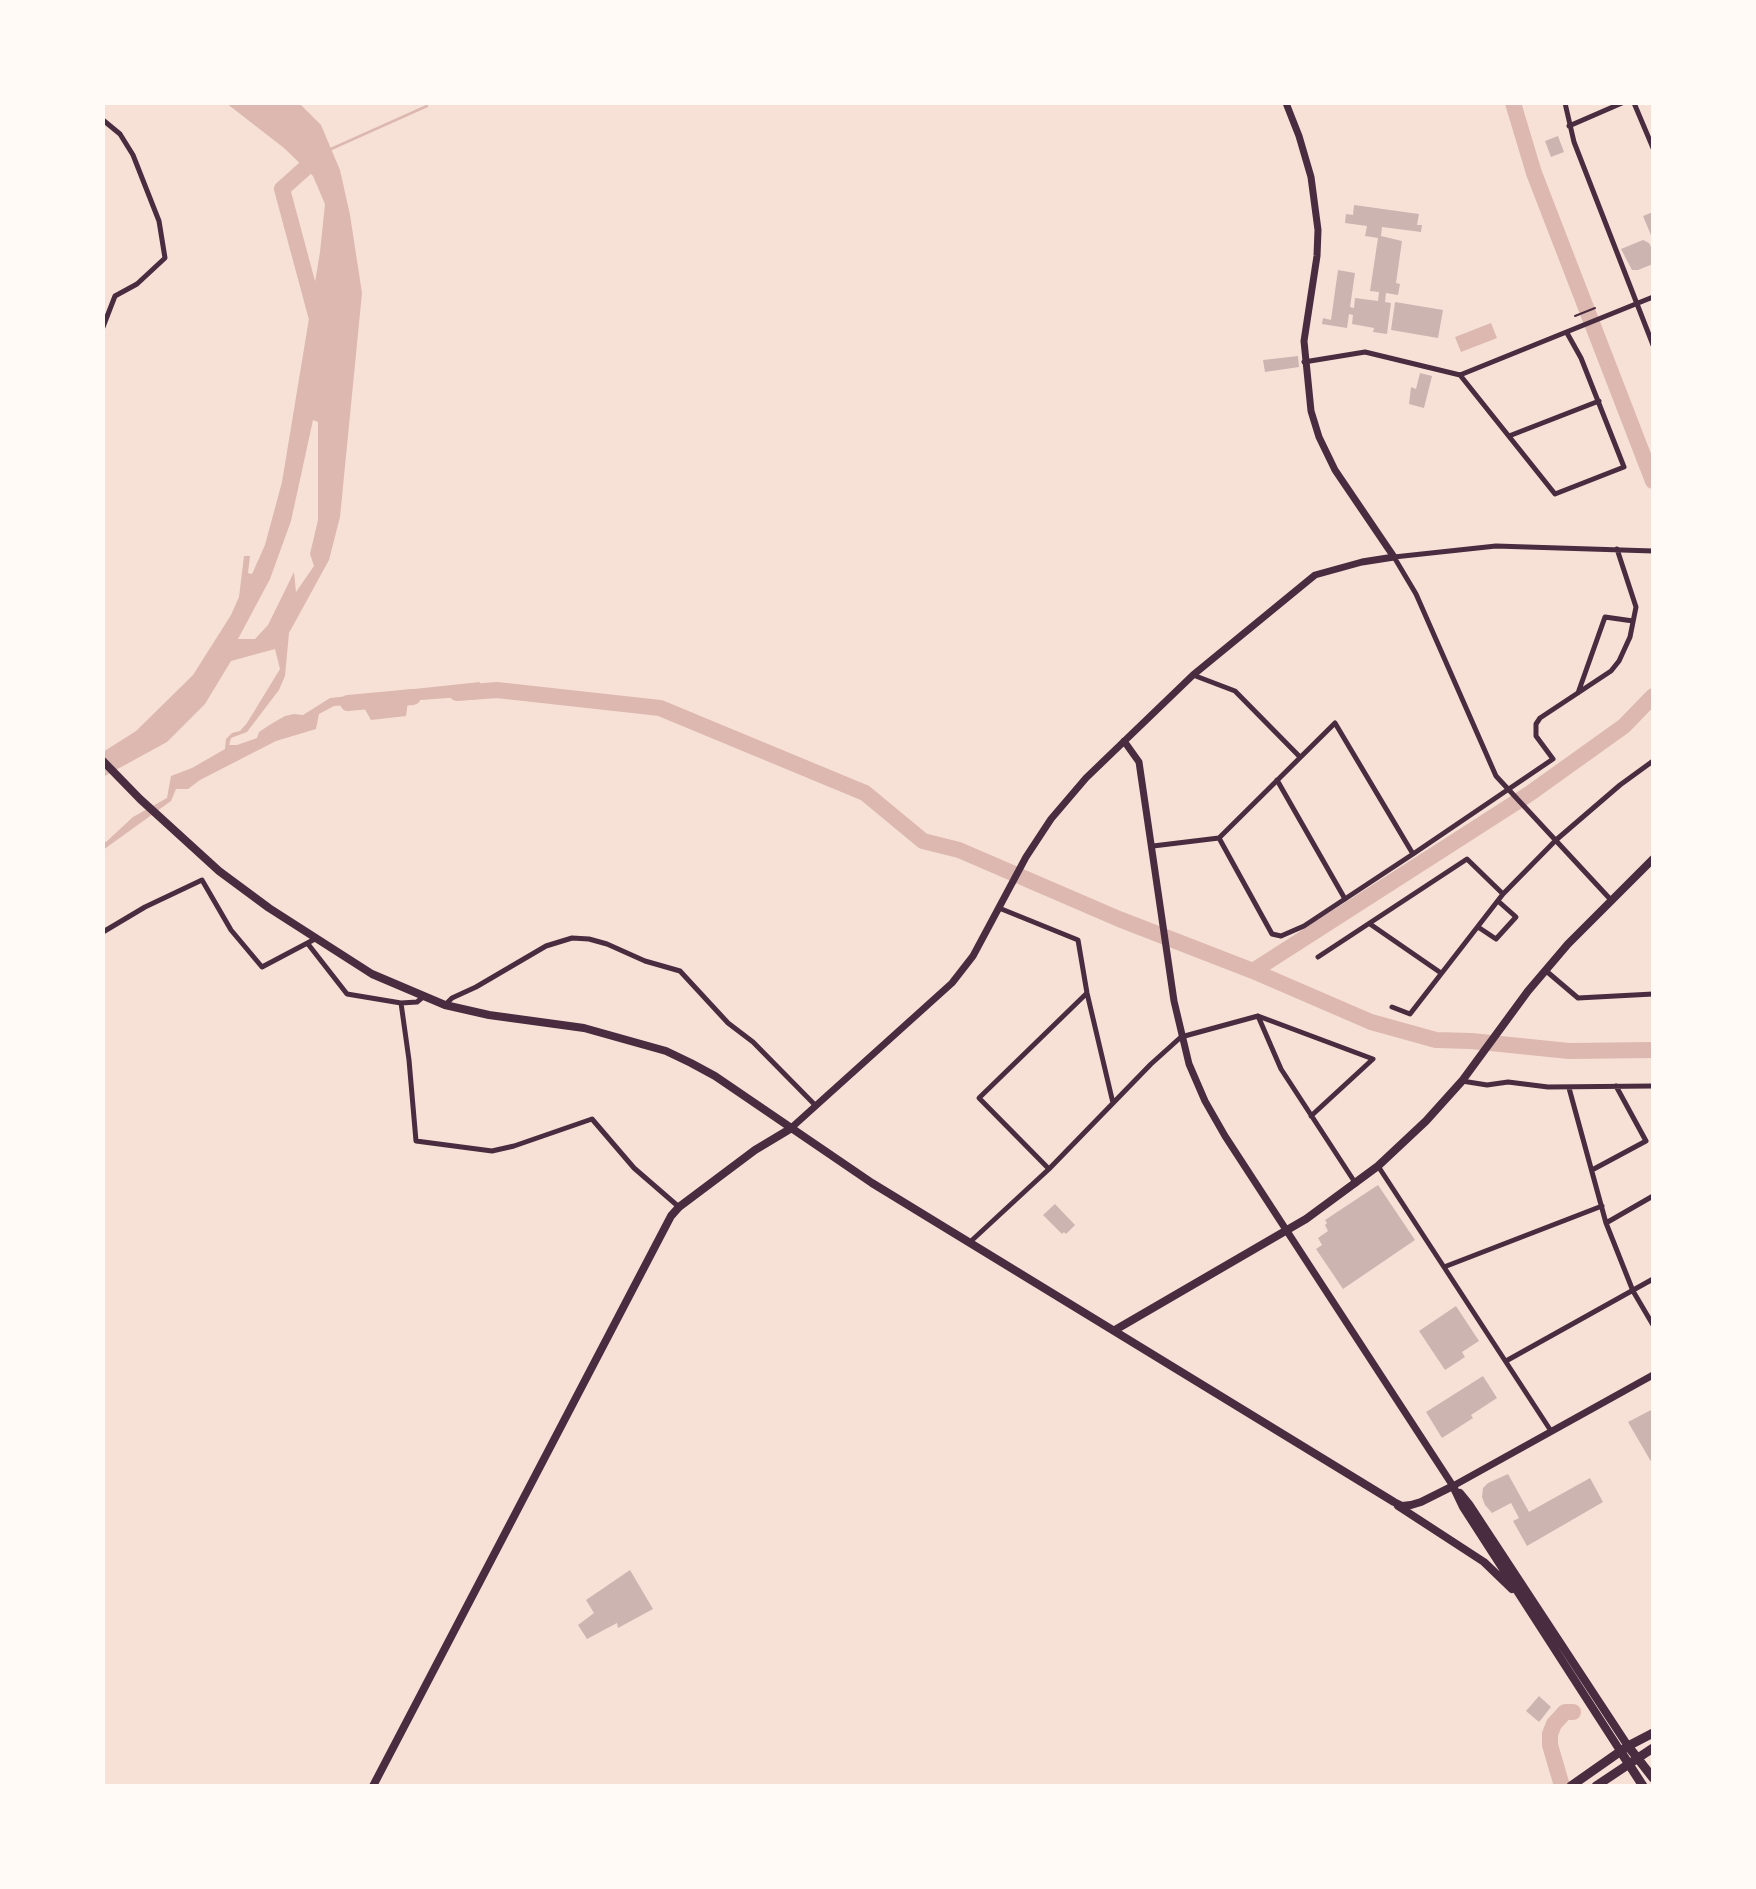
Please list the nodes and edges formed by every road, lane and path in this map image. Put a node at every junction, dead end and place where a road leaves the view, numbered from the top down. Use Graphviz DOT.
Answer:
graph roads {
  1 [pos="1286,103"];
  2 [pos="1565,103"];
  3 [pos="1622,103"];
  4 [pos="1634,103"];
  5 [pos="103,120"];
  6 [pos="1569,126"];
  7 [pos="1653,148"];
  8 [pos="1653,297"];
  9 [pos="1637,304"];
  10 [pos="1595,308"];
  11 [pos="1575,316"];
  12 [pos="103,327"];
  13 [pos="1567,333"];
  14 [pos="1653,345"];
  15 [pos="1304,362"];
  16 [pos="1460,375"];
  17 [pos="1599,401"];
  18 [pos="1509,436"];
  19 [pos="1617,550"];
  20 [pos="1653,551"];
  21 [pos="1394,557"];
  22 [pos="1633,621"];
  23 [pos="1193,675"];
  24 [pos="1578,694"];
  25 [pos="1124,741"];
  26 [pos="1300,757"];
  27 [pos="103,761"];
  28 [pos="1653,761"];
  29 [pos="1277,780"];
  30 [pos="1509,790"];
  31 [pos="1219,838"];
  32 [pos="1556,840"];
  33 [pos="1153,846"];
  34 [pos="1413,854"];
  35 [pos="1653,859"];
  36 [pos="1503,894"];
  37 [pos="1345,899"];
  38 [pos="1611,900"];
  39 [pos="1498,901"];
  40 [pos="999,908"];
  41 [pos="1370,924"];
  42 [pos="1478,927"];
  43 [pos="103,932"];
  44 [pos="312,941"];
  45 [pos="1318,957"];
  46 [pos="1545,970"];
  47 [pos="1441,973"];
  48 [pos="1087,993"];
  49 [pos="1653,994"];
  50 [pos="423,997"];
  51 [pos="401,1003"];
  52 [pos="445,1005"];
  53 [pos="1392,1007"];
  54 [pos="1258,1016"];
  55 [pos="1181,1037"];
  56 [pos="1462,1081"];
  57 [pos="1616,1086"];
  58 [pos="1653,1086"];
  59 [pos="1569,1088"];
  60 [pos="1113,1103"];
  61 [pos="816,1106"];
  62 [pos="1311,1116"];
  63 [pos="790,1129"];
  64 [pos="1378,1166"];
  65 [pos="1049,1168"];
  66 [pos="1591,1170"];
  67 [pos="1356,1184"];
  68 [pos="1653,1196"];
  69 [pos="1602,1206"];
  70 [pos="679,1208"];
  71 [pos="1606,1223"];
  72 [pos="1287,1230"];
  73 [pos="969,1242"];
  74 [pos="1444,1268"];
  75 [pos="1653,1279"];
  76 [pos="1633,1291"];
  77 [pos="1653,1325"];
  78 [pos="1115,1330"];
  79 [pos="1506,1361"];
  80 [pos="1653,1375"];
  81 [pos="1551,1431"];
  82 [pos="1453,1486"];
  83 [pos="1394,1502"];
  84 [pos="1521,1598"];
  85 [pos="1653,1733"];
  86 [pos="1653,1748"];
  87 [pos="1625,1749"];
  88 [pos="1633,1759"];
  89 [pos="1653,1778"];
  90 [pos="1573,1784"];
  91 [pos="373,1786"];
  92 [pos="1596,1786"];
  93 [pos="1643,1786"];
  1 -- 15 [label="street"];
  2 -- 6 [label="street"];
  3 -- 6 [label="street"];
  4 -- 7 [label="street"];
  5 -- 12 [label="street"];
  6 -- 9 [label="street"];
  8 -- 9 [label="street"];
  9 -- 13 [label="street"];
  9 -- 14 [label="street"];
  10 -- 11 [label="path"];
  13 -- 16 [label="street"];
  13 -- 17 [label="street"];
  15 -- 16 [label="street"];
  15 -- 21 [label="street"];
  16 -- 18 [label="street"];
  17 -- 18 [label="street"];
  17 -- 18 [label="street"];
  19 -- 20 [label="street"];
  19 -- 21 [label="street"];
  19 -- 22 [label="street"];
  21 -- 23 [label="street"];
  21 -- 30 [label="street"];
  22 -- 24 [label="street"];
  22 -- 24 [label="street"];
  23 -- 25 [label="street"];
  23 -- 26 [label="street"];
  24 -- 30 [label="street"];
  25 -- 33 [label="street"];
  25 -- 40 [label="street"];
  26 -- 29 [label="street"];
  26 -- 34 [label="street"];
  27 -- 44 [label="main road"];
  28 -- 32 [label="street"];
  29 -- 31 [label="street"];
  29 -- 37 [label="street"];
  30 -- 32 [label="street"];
  30 -- 34 [label="street"];
  31 -- 33 [label="street"];
  31 -- 37 [label="street"];
  32 -- 36 [label="street"];
  32 -- 38 [label="street"];
  33 -- 55 [label="street"];
  34 -- 37 [label="street"];
  35 -- 38 [label="main road"];
  36 -- 39 [label="street"];
  36 -- 41 [label="street"];
  38 -- 46 [label="main road"];
  39 -- 42 [label="street"];
  39 -- 42 [label="street"];
  40 -- 48 [label="street"];
  40 -- 61 [label="street"];
  41 -- 45 [label="street"];
  41 -- 47 [label="street"];
  42 -- 47 [label="street"];
  43 -- 44 [label="street"];
  44 -- 50 [label="main road"];
  44 -- 51 [label="street"];
  46 -- 49 [label="street"];
  46 -- 56 [label="main road"];
  47 -- 53 [label="street"];
  48 -- 60 [label="street"];
  48 -- 65 [label="street"];
  50 -- 51 [label="street"];
  50 -- 52 [label="main road"];
  51 -- 70 [label="street"];
  52 -- 61 [label="street"];
  52 -- 63 [label="main road"];
  54 -- 55 [label="street"];
  54 -- 62 [label="street"];
  54 -- 62 [label="street"];
  55 -- 60 [label="street"];
  55 -- 72 [label="street"];
  56 -- 59 [label="street"];
  56 -- 64 [label="main road"];
  57 -- 58 [label="street"];
  57 -- 59 [label="street"];
  57 -- 66 [label="street"];
  59 -- 66 [label="street"];
  60 -- 65 [label="street"];
  61 -- 63 [label="street"];
  62 -- 67 [label="street"];
  63 -- 70 [label="main road"];
  63 -- 73 [label="main road"];
  64 -- 67 [label="main road"];
  64 -- 74 [label="street"];
  65 -- 73 [label="street"];
  66 -- 69 [label="street"];
  67 -- 72 [label="main road"];
  68 -- 71 [label="street"];
  69 -- 71 [label="street"];
  69 -- 74 [label="street"];
  70 -- 91 [label="main road"];
  71 -- 76 [label="street"];
  72 -- 78 [label="main road"];
  72 -- 82 [label="street"];
  73 -- 78 [label="main road"];
  74 -- 79 [label="street"];
  75 -- 76 [label="street"];
  76 -- 77 [label="street"];
  76 -- 79 [label="street"];
  78 -- 83 [label="main road"];
  79 -- 81 [label="street"];
  80 -- 81 [label="street"];
  81 -- 82 [label="street"];
  82 -- 83 [label="main road"];
  82 -- 84 [label="main road"];
  82 -- 87 [label="main road"];
  83 -- 84 [label="main road"];
  84 -- 87 [label="main road"];
  85 -- 87 [label="main road"];
  86 -- 88 [label="main road"];
  87 -- 88 [label="main road"];
  87 -- 90 [label="main road"];
  88 -- 89 [label="main road"];
  88 -- 92 [label="main road"];
  88 -- 93 [label="main road"];
}
